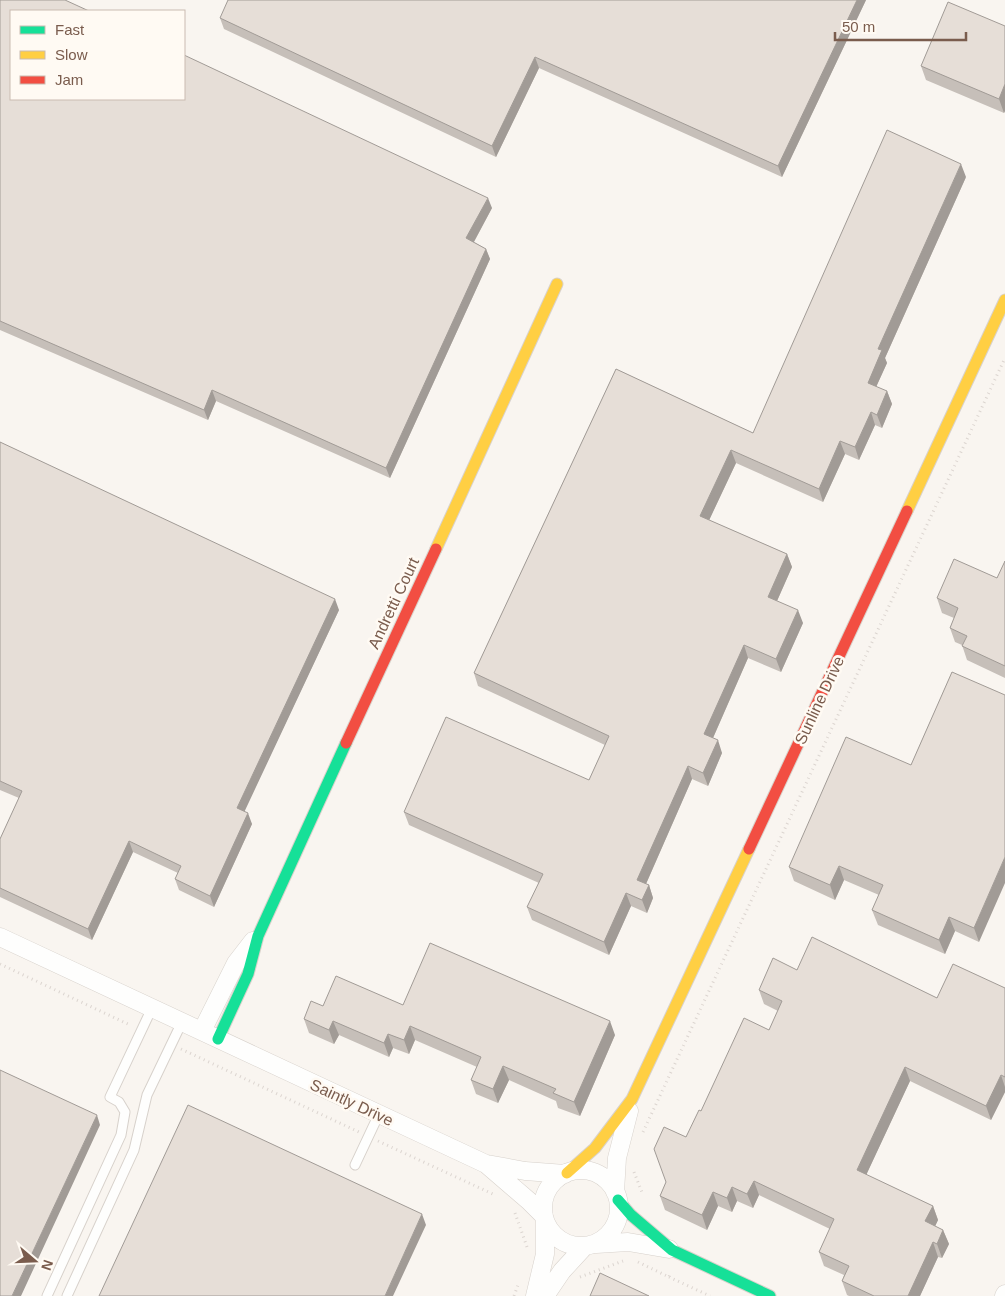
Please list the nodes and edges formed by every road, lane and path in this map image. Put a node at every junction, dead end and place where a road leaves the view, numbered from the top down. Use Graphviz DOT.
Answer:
graph roads {
  1 [pos="557,284"];
  2 [pos="1005,300"];
  3 [pos="1005,358"];
  4 [pos="258,936"];
  5 [pos="0,937"];
  6 [pos="0,964"];
  7 [pos="152,1008"];
  8 [pos="182,1022"];
  9 [pos="142,1030"];
  10 [pos="202,1032"];
  11 [pos="218,1039"];
  12 [pos="171,1044"];
  13 [pos="632,1099"];
  14 [pos="379,1114"];
  15 [pos="642,1133"];
  16 [pos="368,1136"];
  17 [pos="486,1164"];
  18 [pos="355,1165"];
  19 [pos="633,1169"];
  20 [pos="566,1173"];
  21 [pos="617,1196"];
  22 [pos="643,1196"];
  23 [pos="503,1199"];
  24 [pos="515,1212"];
  25 [pos="544,1218"];
  26 [pos="590,1245"];
  27 [pos="528,1249"];
  28 [pos="676,1252"];
  29 [pos="669,1277"];
  30 [pos="573,1280"];
  31 [pos="520,1281"];
  32 [pos="47,1296"];
  33 [pos="67,1296"];
  34 [pos="514,1296"];
  35 [pos="535,1296"];
  36 [pos="545,1296"];
  37 [pos="710,1296"];
  38 [pos="770,1296"];
  1 -- 4 [label="street, Andretti Court"];
  2 -- 13 [label="street, Sunline Drive"];
  3 -- 15 [label="path"];
  4 -- 10 [label="street"];
  4 -- 11 [label="street"];
  5 -- 7 [label="street, Saintly Drive"];
  6 -- 9 [label="path"];
  7 -- 8 [label="street, Saintly Drive"];
  7 -- 9 [label="lane"];
  8 -- 10 [label="street, Saintly Drive"];
  8 -- 12 [label="lane"];
  9 -- 32 [label="lane"];
  10 -- 11 [label="street, Saintly Drive"];
  11 -- 14 [label="street, Saintly Drive"];
  12 -- 16 [label="path"];
  12 -- 33 [label="lane"];
  13 -- 20 [label="street, Sunline Drive"];
  13 -- 21 [label="street, Sunline Drive"];
  14 -- 16 [label="lane"];
  14 -- 17 [label="street, Saintly Drive"];
  16 -- 18 [label="lane"];
  16 -- 23 [label="path"];
  17 -- 20 [label="street, Saintly Drive"];
  17 -- 25 [label="street, Saintly Drive"];
  19 -- 22 [label="path"];
  20 -- 21 [label="street"];
  20 -- 25 [label="street"];
  21 -- 26 [label="street"];
  21 -- 28 [label="street"];
  24 -- 27 [label="path"];
  25 -- 26 [label="street"];
  25 -- 35 [label="street"];
  26 -- 28 [label="street"];
  26 -- 36 [label="street"];
  28 -- 29 [label="path"];
  28 -- 38 [label="street"];
  29 -- 30 [label="path"];
  29 -- 37 [label="path"];
  31 -- 34 [label="path"];
}
